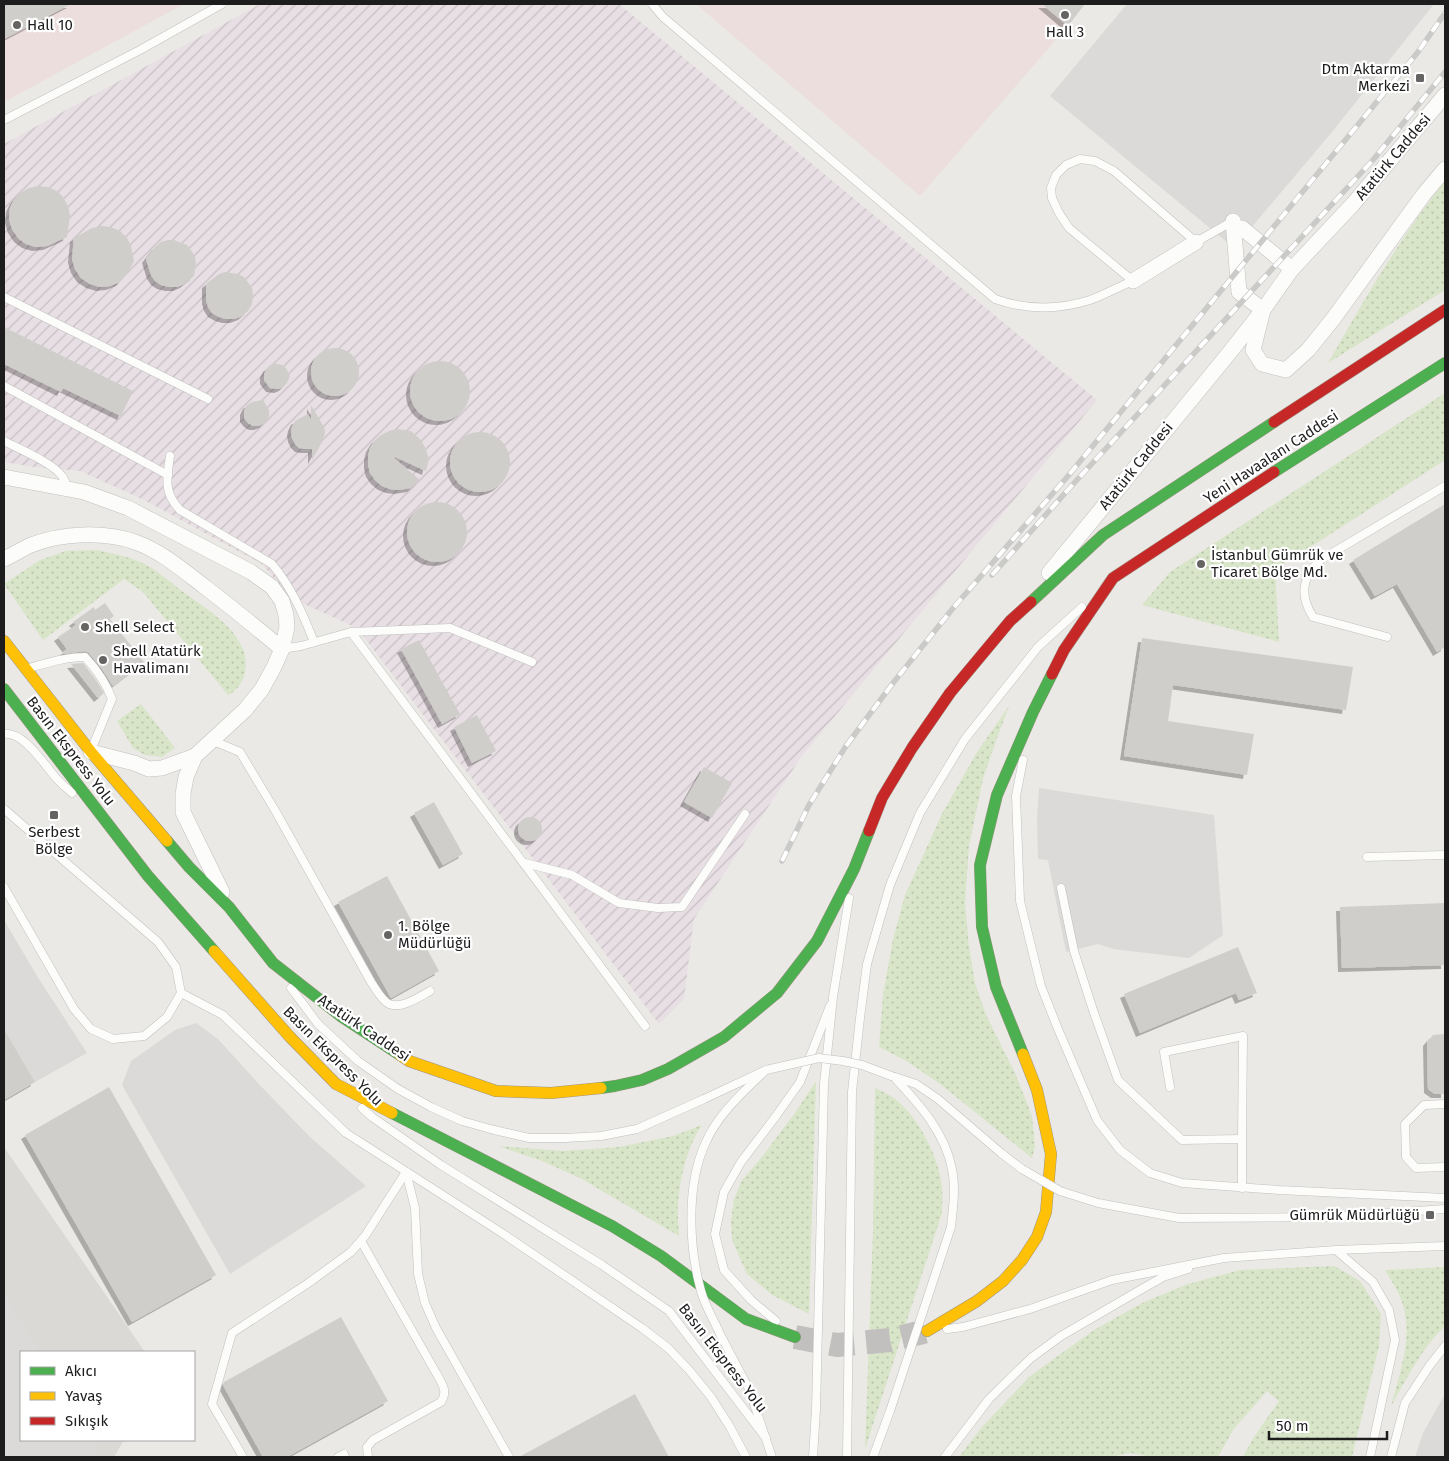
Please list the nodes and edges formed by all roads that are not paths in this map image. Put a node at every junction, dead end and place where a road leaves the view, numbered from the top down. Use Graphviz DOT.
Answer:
graph roads {
  1 [pos="222,4"];
  2 [pos="652,4"];
  3 [pos="1445,95"];
  4 [pos="4,120"];
  5 [pos="1445,169"];
  6 [pos="1237,224"];
  7 [pos="1196,242"];
  8 [pos="1292,269"];
  9 [pos="1132,281"];
  10 [pos="4,297"];
  11 [pos="1263,310"];
  12 [pos="1445,310"];
  13 [pos="1444,362"];
  14 [pos="4,386"];
  15 [pos="208,399"];
  16 [pos="4,441"];
  17 [pos="170,456"];
  18 [pos="168,475"];
  19 [pos="4,478"];
  20 [pos="1445,486"];
  21 [pos="66,488"];
  22 [pos="4,559"];
  23 [pos="1113,578"];
  24 [pos="1010,621"];
  25 [pos="351,632"];
  26 [pos="1386,637"];
  27 [pos="4,641"];
  28 [pos="314,642"];
  29 [pos="282,649"];
  30 [pos="532,662"];
  31 [pos="26,669"];
  32 [pos="4,689"];
  33 [pos="1033,712"];
  34 [pos="4,734"];
  35 [pos="211,740"];
  36 [pos="91,752"];
  37 [pos="195,756"];
  38 [pos="4,810"];
  39 [pos="745,814"];
  40 [pos="109,824"];
  41 [pos="1445,855"];
  42 [pos="1367,857"];
  43 [pos="525,863"];
  44 [pos="854,869"];
  45 [pos="4,887"];
  46 [pos="1060,888"];
  47 [pos="229,907"];
  48 [pos="274,963"];
  49 [pos="430,991"];
  50 [pos="181,993"];
  51 [pos="833,997"];
  52 [pos="645,1026"];
  53 [pos="766,1070"];
  54 [pos="894,1076"];
  55 [pos="336,1084"];
  56 [pos="1170,1087"];
  57 [pos="1445,1104"];
  58 [pos="1242,1139"];
  59 [pos="1445,1167"];
  60 [pos="406,1172"];
  61 [pos="1242,1188"];
  62 [pos="1445,1198"];
  63 [pos="1445,1209"];
  64 [pos="361,1241"];
  65 [pos="1445,1246"];
  66 [pos="1336,1250"];
  67 [pos="1224,1258"];
  68 [pos="927,1331"];
  69 [pos="795,1337"];
  70 [pos="1445,1346"];
  71 [pos="766,1438"];
  72 [pos="243,1457"];
  73 [pos="338,1457"];
  74 [pos="346,1457"];
  75 [pos="368,1457"];
  76 [pos="509,1457"];
  77 [pos="746,1457"];
  78 [pos="772,1457"];
  79 [pos="813,1457"];
  80 [pos="847,1457"];
  81 [pos="874,1457"];
  82 [pos="945,1457"];
  83 [pos="1370,1457"];
  84 [pos="1391,1457"];
  1 -- 4 [label="lane"];
  2 -- 9 [label="lane"];
  3 -- 8 [label="street, Atatürk Caddesi"];
  5 -- 11 [label="street, Atatürk Caddesi"];
  6 -- 7 [label="lane"];
  6 -- 8 [label="street"];
  6 -- 11 [label="street"];
  7 -- 9 [label="street"];
  7 -- 9 [label="lane"];
  8 -- 11 [label="street, Atatürk Caddesi"];
  10 -- 15 [label="lane"];
  11 -- 24 [label="street, Atatürk Caddesi"];
  12 -- 24 [label="main road, Atatürk Caddesi"];
  13 -- 23 [label="main road, Yeni Havaalanı Caddesi"];
  14 -- 18 [label="lane"];
  16 -- 21 [label="lane"];
  17 -- 18 [label="lane"];
  18 -- 28 [label="lane"];
  19 -- 21 [label="street"];
  20 -- 26 [label="lane"];
  21 -- 29 [label="street"];
  22 -- 29 [label="street"];
  23 -- 33 [label="main road"];
  23 -- 80 [label="lane"];
  24 -- 44 [label="main road, Atatürk Caddesi"];
  25 -- 28 [label="lane"];
  25 -- 30 [label="lane"];
  25 -- 43 [label="lane"];
  27 -- 31 [label="main road, Basın Ekspress Yolu"];
  28 -- 29 [label="lane"];
  29 -- 35 [label="street"];
  31 -- 36 [label="main road, Basın Ekspress Yolu"];
  31 -- 36 [label="lane"];
  32 -- 40 [label="main road, Basın Ekspress Yolu"];
  33 -- 61 [label="lane"];
  33 -- 68 [label="main road"];
  34 -- 40 [label="lane"];
  35 -- 37 [label="street"];
  35 -- 49 [label="lane"];
  36 -- 37 [label="street"];
  36 -- 47 [label="main road, Basın Ekspress Yolu"];
  37 -- 47 [label="street"];
  38 -- 50 [label="lane"];
  39 -- 43 [label="lane"];
  40 -- 55 [label="main road, Basın Ekspress Yolu"];
  41 -- 42 [label="lane"];
  43 -- 52 [label="lane"];
  44 -- 48 [label="main road, Atatürk Caddesi"];
  44 -- 51 [label="lane"];
  45 -- 50 [label="lane"];
  46 -- 58 [label="lane"];
  47 -- 48 [label="main road, Atatürk Caddesi"];
  48 -- 53 [label="lane, bridge"];
  50 -- 60 [label="lane"];
  51 -- 69 [label="lane"];
  51 -- 79 [label="lane"];
  53 -- 54 [label="lane, bridge"];
  53 -- 71 [label="lane, bridge"];
  54 -- 63 [label="lane, bridge"];
  54 -- 81 [label="lane, bridge"];
  55 -- 69 [label="main road"];
  55 -- 71 [label="lane, Basın Ekspress Yolu"];
  56 -- 58 [label="lane"];
  57 -- 59 [label="lane"];
  58 -- 61 [label="lane"];
  60 -- 64 [label="lane"];
  60 -- 76 [label="lane"];
  60 -- 77 [label="lane"];
  61 -- 62 [label="lane"];
  64 -- 72 [label="lane"];
  64 -- 75 [label="lane"];
  65 -- 66 [label="lane"];
  66 -- 67 [label="lane"];
  66 -- 83 [label="lane"];
  67 -- 68 [label="lane"];
  67 -- 82 [label="lane"];
  70 -- 84 [label="lane"];
  71 -- 78 [label="lane"];
  73 -- 74 [label="lane"];
}
